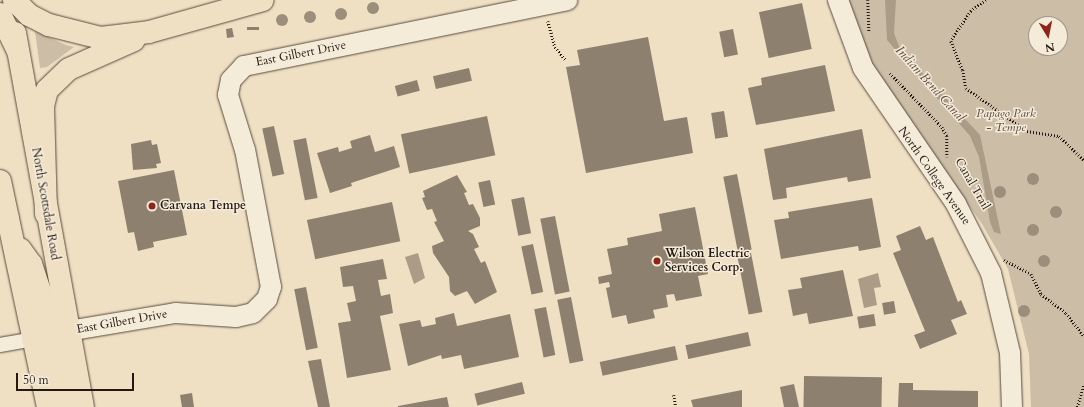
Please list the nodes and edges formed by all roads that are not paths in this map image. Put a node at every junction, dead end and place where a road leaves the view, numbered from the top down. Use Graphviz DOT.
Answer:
graph roads {
  1 [pos="9,0"];
  2 [pos="14,0"];
  3 [pos="263,0"];
  4 [pos="567,0"];
  5 [pos="838,0"];
  6 [pos="0,14"];
  7 [pos="149,32"];
  8 [pos="18,51"];
  9 [pos="0,181"];
  10 [pos="0,193"];
  11 [pos="46,214"];
  12 [pos="9,228"];
  13 [pos="68,331"];
  14 [pos="33,338"];
  15 [pos="0,345"];
  16 [pos="48,407"];
  17 [pos="67,407"];
  18 [pos="83,407"];
  19 [pos="1012,407"];
  1 -- 8 [label="main road, North Scottsdale Road"];
  2 -- 7 [label="main road"];
  3 -- 7 [label="main road"];
  4 -- 13 [label="street, East Gilbert Drive"];
  5 -- 19 [label="street, North College Avenue"];
  6 -- 8 [label="main road"];
  7 -- 11 [label="main road"];
  8 -- 11 [label="main road, North Scottsdale Road"];
  9 -- 12 [label="main road"];
  10 -- 12 [label="main road"];
  11 -- 13 [label="main road, North Scottsdale Road"];
  12 -- 13 [label="main road"];
  12 -- 14 [label="main road"];
  13 -- 18 [label="main road, North Scottsdale Road"];
  14 -- 15 [label="street"];
  14 -- 16 [label="main road"];
  14 -- 17 [label="main road"];
}
